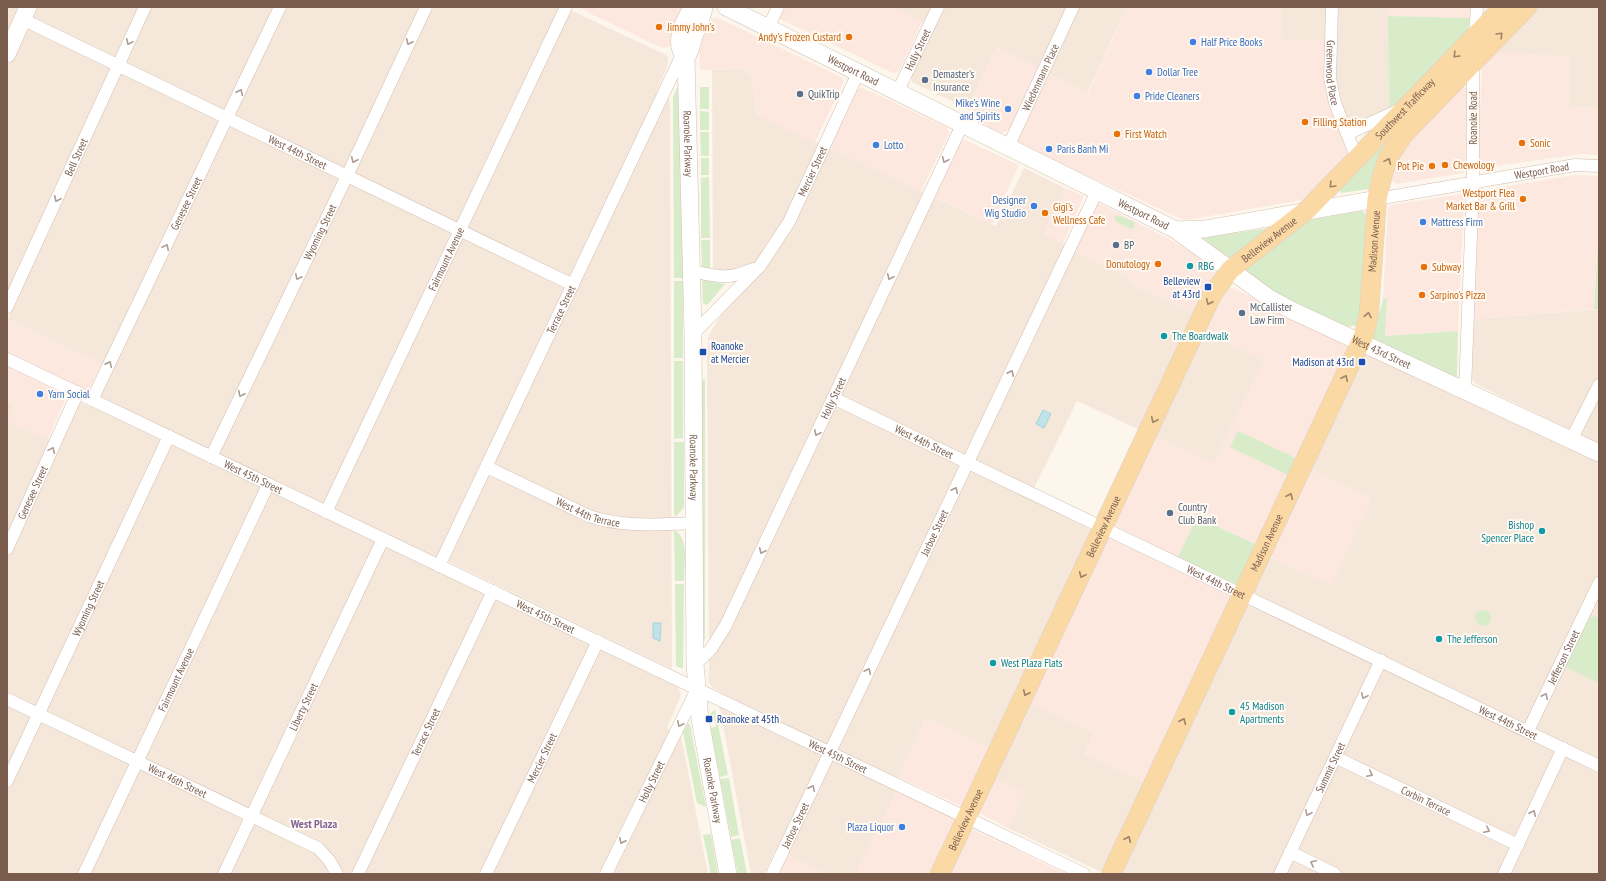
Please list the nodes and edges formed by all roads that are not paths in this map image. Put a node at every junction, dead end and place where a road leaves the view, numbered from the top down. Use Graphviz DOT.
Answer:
graph roads {
  1 [pos="145,7"];
  2 [pos="280,7"];
  3 [pos="426,7"];
  4 [pos="566,7"];
  5 [pos="693,7"];
  6 [pos="704,7"];
  7 [pos="726,7"];
  8 [pos="778,7"];
  9 [pos="938,7"];
  10 [pos="1073,7"];
  11 [pos="1332,7"];
  12 [pos="1477,7"];
  13 [pos="1503,7"];
  14 [pos="1527,7"];
  15 [pos="25,13"];
  16 [pos="768,28"];
  17 [pos="1475,35"];
  18 [pos="7,54"];
  19 [pos="686,58"];
  20 [pos="1473,62"];
  21 [pos="118,66"];
  22 [pos="858,73"];
  23 [pos="898,93"];
  24 [pos="1408,106"];
  25 [pos="228,118"];
  26 [pos="962,125"];
  27 [pos="1347,134"];
  28 [pos="1008,147"];
  29 [pos="1357,159"];
  30 [pos="1599,166"];
  31 [pos="347,176"];
  32 [pos="1473,182"];
  33 [pos="1097,191"];
  34 [pos="1377,199"];
  35 [pos="1307,210"];
  36 [pos="1176,230"];
  37 [pos="460,231"];
  38 [pos="760,266"];
  39 [pos="692,270"];
  40 [pos="1230,270"];
  41 [pos="573,285"];
  42 [pos="7,307"];
  43 [pos="693,334"];
  44 [pos="1361,342"];
  45 [pos="7,359"];
  46 [pos="1599,385"];
  47 [pos="1465,390"];
  48 [pos="78,392"];
  49 [pos="833,398"];
  50 [pos="92,400"];
  51 [pos="169,436"];
  52 [pos="1571,440"];
  53 [pos="1599,453"];
  54 [pos="211,457"];
  55 [pos="968,463"];
  56 [pos="488,466"];
  57 [pos="268,485"];
  58 [pos="326,512"];
  59 [pos="696,523"];
  60 [pos="1104,527"];
  61 [pos="383,539"];
  62 [pos="7,549"];
  63 [pos="439,566"];
  64 [pos="1599,583"];
  65 [pos="492,591"];
  66 [pos="1244,595"];
  67 [pos="1594,608"];
  68 [pos="598,641"];
  69 [pos="1381,660"];
  70 [pos="695,665"];
  71 [pos="697,689"];
  72 [pos="7,698"];
  73 [pos="39,713"];
  74 [pos="1528,731"];
  75 [pos="1563,748"];
  76 [pos="829,752"];
  77 [pos="1335,757"];
  78 [pos="139,761"];
  79 [pos="1599,766"];
  80 [pos="7,781"];
  81 [pos="252,815"];
  82 [pos="966,818"];
  83 [pos="1518,845"];
  84 [pos="1290,852"];
  85 [pos="84,874"];
  86 [pos="224,874"];
  87 [pos="337,874"];
  88 [pos="358,874"];
  89 [pos="486,874"];
  90 [pos="606,874"];
  91 [pos="728,874"];
  92 [pos="772,874"];
  93 [pos="940,874"];
  94 [pos="1084,874"];
  95 [pos="1111,874"];
  96 [pos="1280,874"];
  97 [pos="1335,874"];
  98 [pos="1504,874"];
  1 -- 21 [label="street, Bell Street, one-way"];
  25 -- 2 [label="street, Genesee Street, one-way"];
  3 -- 31 [label="street, Wyoming Street, one-way"];
  4 -- 37 [label="street, Fairmount Avenue"];
  5 -- 19 [label="street, Roanoke Parkway"];
  6 -- 19 [label="street, Roanoke Parkway"];
  7 -- 16 [label="street, Westport Road"];
  8 -- 16 [label="street"];
  9 -- 23 [label="street, Holly Street"];
  10 -- 28 [label="street, Wiedenmann Place"];
  11 -- 27 [label="street, Greenwood Place"];
  12 -- 17 [label="street"];
  13 -- 17 [label="main road, Southwest Trafficway"];
  20 -- 14 [label="main road, Southwest Trafficway, one-way"];
  15 -- 18 [label="street"];
  15 -- 21 [label="street, West 44th Street"];
  16 -- 22 [label="street, Westport Road"];
  17 -- 24 [label="main road, Southwest Trafficway, one-way"];
  19 -- 39 [label="street, Roanoke Parkway"];
  19 -- 41 [label="street, Terrace Street"];
  20 -- 32 [label="street, Roanoke Road"];
  34 -- 20 [label="main road, Southwest Trafficway, one-way"];
  21 -- 25 [label="street, West 44th Street"];
  21 -- 42 [label="street, Bell Street, one-way"];
  22 -- 23 [label="street, Westport Road"];
  22 -- 38 [label="street, Mercier Street"];
  23 -- 26 [label="street, Westport Road"];
  24 -- 27 [label="street"];
  24 -- 29 [label="main road, Southwest Trafficway"];
  25 -- 31 [label="street, West 44th Street"];
  50 -- 25 [label="street, Genesee Street, one-way"];
  26 -- 28 [label="street, Westport Road"];
  26 -- 49 [label="street, Holly Street, one-way"];
  27 -- 29 [label="street, Greenwood Place"];
  28 -- 33 [label="street, Westport Road"];
  29 -- 35 [label="main road, Southwest Trafficway, one-way"];
  30 -- 32 [label="street, Westport Road"];
  31 -- 37 [label="street, West 44th Street"];
  31 -- 54 [label="street, Wyoming Street, one-way"];
  32 -- 34 [label="street, Westport Road"];
  32 -- 47 [label="street, Roanoke Road"];
  33 -- 36 [label="street, Westport Road"];
  55 -- 33 [label="street, Jarboe Street, one-way"];
  34 -- 35 [label="street, Westport Road"];
  44 -- 34 [label="main road, Madison Avenue, one-way"];
  35 -- 36 [label="street, Westport Road"];
  35 -- 40 [label="main road, Belleview Avenue"];
  36 -- 40 [label="street, West 43rd Street"];
  37 -- 41 [label="street, West 44th Street"];
  37 -- 58 [label="street, Fairmount Avenue"];
  38 -- 39 [label="street"];
  38 -- 43 [label="street, Mercier Street"];
  39 -- 43 [label="street, Roanoke Parkway"];
  40 -- 44 [label="street, West 43rd Street"];
  40 -- 60 [label="main road, Belleview Avenue, one-way"];
  41 -- 56 [label="street, Terrace Street"];
  43 -- 59 [label="street, Roanoke Parkway"];
  44 -- 47 [label="street, West 43rd Street"];
  66 -- 44 [label="main road, Madison Avenue, one-way"];
  45 -- 48 [label="street, West 45th Street"];
  46 -- 52 [label="street"];
  47 -- 52 [label="street, West 43rd Street"];
  48 -- 50 [label="street, West 45th Street"];
  62 -- 48 [label="street, Genesee Street, one-way"];
  49 -- 55 [label="street, West 44th Street"];
  49 -- 70 [label="street, Holly Street, one-way"];
  50 -- 51 [label="street, West 45th Street"];
  51 -- 54 [label="street, West 45th Street"];
  51 -- 73 [label="street, Wyoming Street"];
  52 -- 53 [label="street, West 43rd Street"];
  54 -- 57 [label="street, West 45th Street"];
  55 -- 60 [label="street, West 44th Street"];
  76 -- 55 [label="street, Jarboe Street, one-way"];
  56 -- 59 [label="street, West 44th Terrace"];
  56 -- 63 [label="street, Terrace Street"];
  57 -- 58 [label="street, West 45th Street"];
  57 -- 78 [label="street, Fairmount Avenue"];
  58 -- 61 [label="street, West 45th Street"];
  59 -- 70 [label="street, Roanoke Parkway"];
  60 -- 66 [label="street, West 44th Street"];
  60 -- 82 [label="main road, Belleview Avenue, one-way"];
  61 -- 63 [label="street, West 45th Street"];
  61 -- 81 [label="street, Liberty Street"];
  63 -- 65 [label="street, West 45th Street"];
  64 -- 67 [label="street, Jefferson Street"];
  65 -- 68 [label="street, West 45th Street"];
  65 -- 88 [label="street, Terrace Street"];
  66 -- 69 [label="street, West 44th Street"];
  95 -- 66 [label="main road, Madison Avenue, one-way"];
  74 -- 67 [label="street, Jefferson Street, one-way"];
  68 -- 71 [label="street, West 45th Street"];
  68 -- 89 [label="street, Mercier Street"];
  69 -- 74 [label="street, West 44th Street"];
  69 -- 77 [label="street, Summit Street, one-way"];
  70 -- 71 [label="street, Roanoke Parkway"];
  71 -- 76 [label="street, West 45th Street"];
  71 -- 90 [label="street, Holly Street, one-way"];
  71 -- 91 [label="street, Roanoke Parkway"];
  72 -- 73 [label="street, West 46th Street"];
  73 -- 78 [label="street, West 46th Street"];
  73 -- 80 [label="street, Wyoming Street"];
  74 -- 75 [label="street, West 44th Street"];
  75 -- 79 [label="street, West 44th Street"];
  83 -- 75 [label="street, one-way"];
  76 -- 82 [label="street, West 45th Street"];
  92 -- 76 [label="street, Jarboe Street, one-way"];
  77 -- 83 [label="street, Corbin Terrace, one-way"];
  77 -- 84 [label="street, Summit Street, one-way"];
  78 -- 81 [label="street, West 46th Street"];
  78 -- 85 [label="street, Fairmount Avenue"];
  81 -- 86 [label="street, Liberty Street"];
  81 -- 87 [label="street, West 46th Street"];
  82 -- 93 [label="main road, Belleview Avenue"];
  82 -- 94 [label="street, West 45th Street"];
  83 -- 98 [label="street"];
  84 -- 96 [label="street, Summit Street"];
  97 -- 84 [label="street, one-way"];
}
